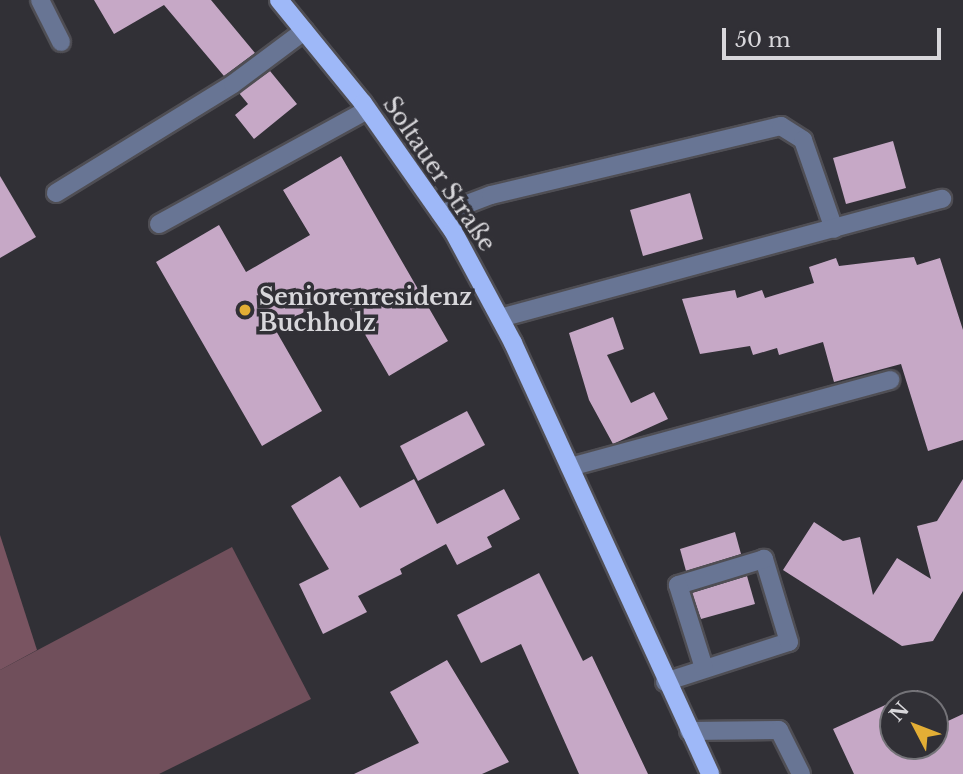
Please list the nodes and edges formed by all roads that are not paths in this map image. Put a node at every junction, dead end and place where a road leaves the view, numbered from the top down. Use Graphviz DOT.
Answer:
graph roads {
  1 [pos="40,0"];
  2 [pos="279,0"];
  3 [pos="304,31"];
  4 [pos="61,42"];
  5 [pos="368,110"];
  6 [pos="56,193"];
  7 [pos="942,199"];
  8 [pos="441,214"];
  9 [pos="159,223"];
  10 [pos="834,229"];
  11 [pos="500,318"];
  12 [pos="890,380"];
  13 [pos="570,467"];
  14 [pos="704,668"];
  15 [pos="665,682"];
  16 [pos="690,731"];
  17 [pos="710,774"];
  18 [pos="801,774"];
  1 -- 4 [label="street"];
  2 -- 3 [label="main road, Soltauer Straße"];
  3 -- 5 [label="main road, Soltauer Straße"];
  3 -- 6 [label="street"];
  5 -- 8 [label="main road, Soltauer Straße"];
  5 -- 9 [label="street"];
  7 -- 10 [label="street"];
  8 -- 10 [label="street"];
  8 -- 11 [label="main road, Soltauer Straße"];
  10 -- 11 [label="street"];
  11 -- 13 [label="main road, Soltauer Straße"];
  12 -- 13 [label="street"];
  13 -- 15 [label="main road, Soltauer Straße"];
  14 -- 14 [label="street"];
  14 -- 15 [label="street"];
  15 -- 16 [label="main road, Soltauer Straße"];
  16 -- 17 [label="main road, Soltauer Straße"];
  16 -- 18 [label="street"];
}
